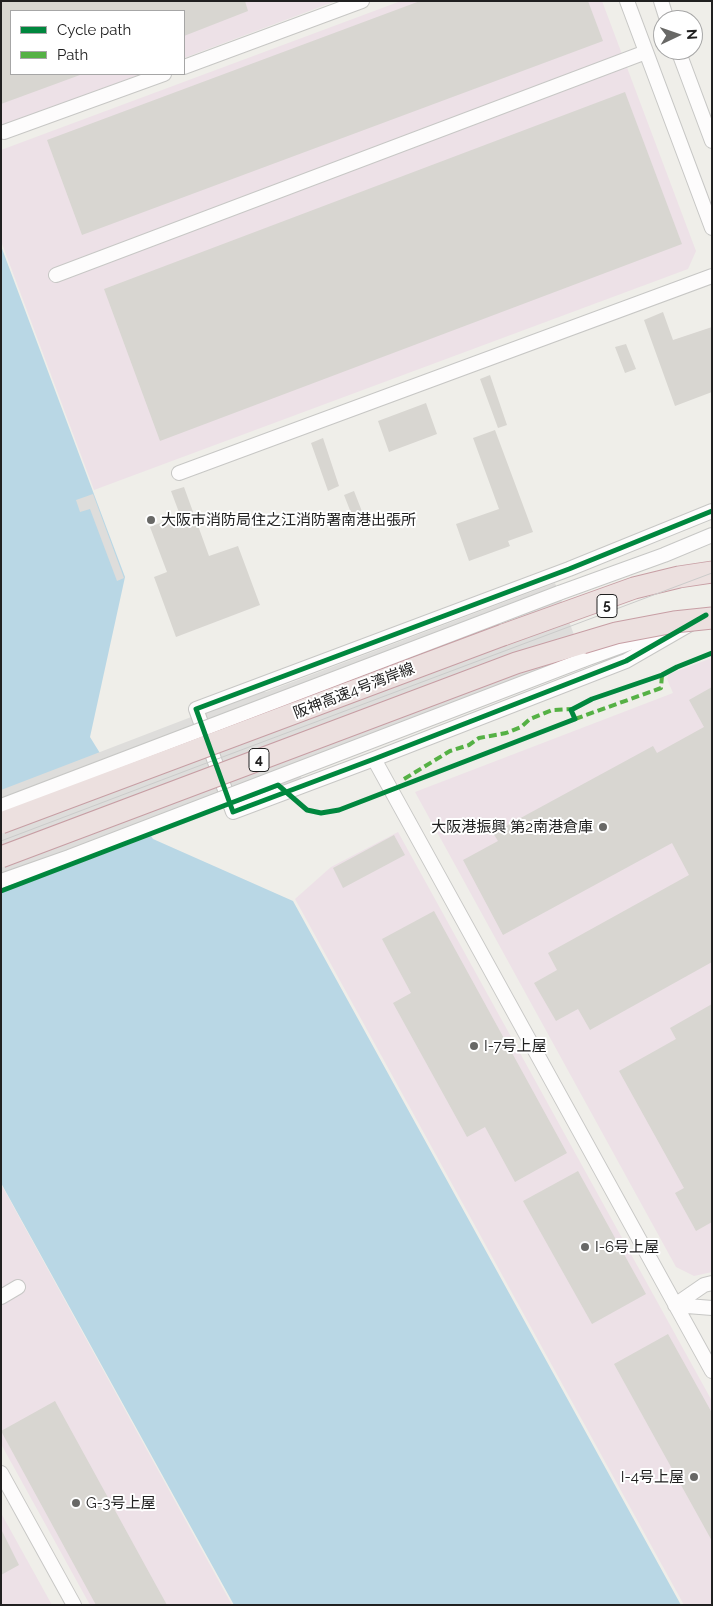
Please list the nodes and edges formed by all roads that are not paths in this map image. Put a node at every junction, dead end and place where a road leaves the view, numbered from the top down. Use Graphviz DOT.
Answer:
graph roads {
  1 [pos="362,1"];
  2 [pos="627,1"];
  3 [pos="646,52"];
  4 [pos="682,60"];
  5 [pos="185,67"];
  6 [pos="161,75"];
  7 [pos="4,132"];
  8 [pos="712,141"];
  9 [pos="712,228"];
  10 [pos="56,274"];
  11 [pos="712,276"];
  12 [pos="179,473"];
  13 [pos="712,511"];
  14 [pos="712,535"];
  15 [pos="712,572"];
  16 [pos="712,586"];
  17 [pos="710,614"];
  18 [pos="503,635"];
  19 [pos="374,759"];
  20 [pos="1,806"];
  21 [pos="1,824"];
  22 [pos="1,856"];
  23 [pos="1,881"];
  24 [pos="712,1283"];
  25 [pos="18,1287"];
  26 [pos="1,1297"];
  27 [pos="675,1305"];
  28 [pos="712,1308"];
  29 [pos="712,1371"];
  30 [pos="1,1473"];
  31 [pos="74,1605"];
  1 -- 5 [label="street"];
  2 -- 3 [label="street"];
  3 -- 9 [label="street"];
  3 -- 10 [label="street"];
  4 -- 8 [label="street"];
  6 -- 7 [label="street"];
  11 -- 12 [label="street"];
  13 -- 19 [label="street"];
  14 -- 20 [label="street, bridge"];
  15 -- 18 [label="highway, 阪神高速4号湾岸線 / 4"];
  16 -- 18 [label="highway, 5"];
  17 -- 19 [label="street"];
  17 -- 22 [label="highway, 阪神高速4号湾岸線 / 4, bridge"];
  17 -- 23 [label="street, bridge"];
  18 -- 21 [label="highway, 阪神高速4号湾岸線 / 4, bridge"];
  19 -- 27 [label="street"];
  24 -- 27 [label="street"];
  25 -- 26 [label="street"];
  27 -- 28 [label="street"];
  27 -- 29 [label="street"];
  30 -- 31 [label="street"];
}
